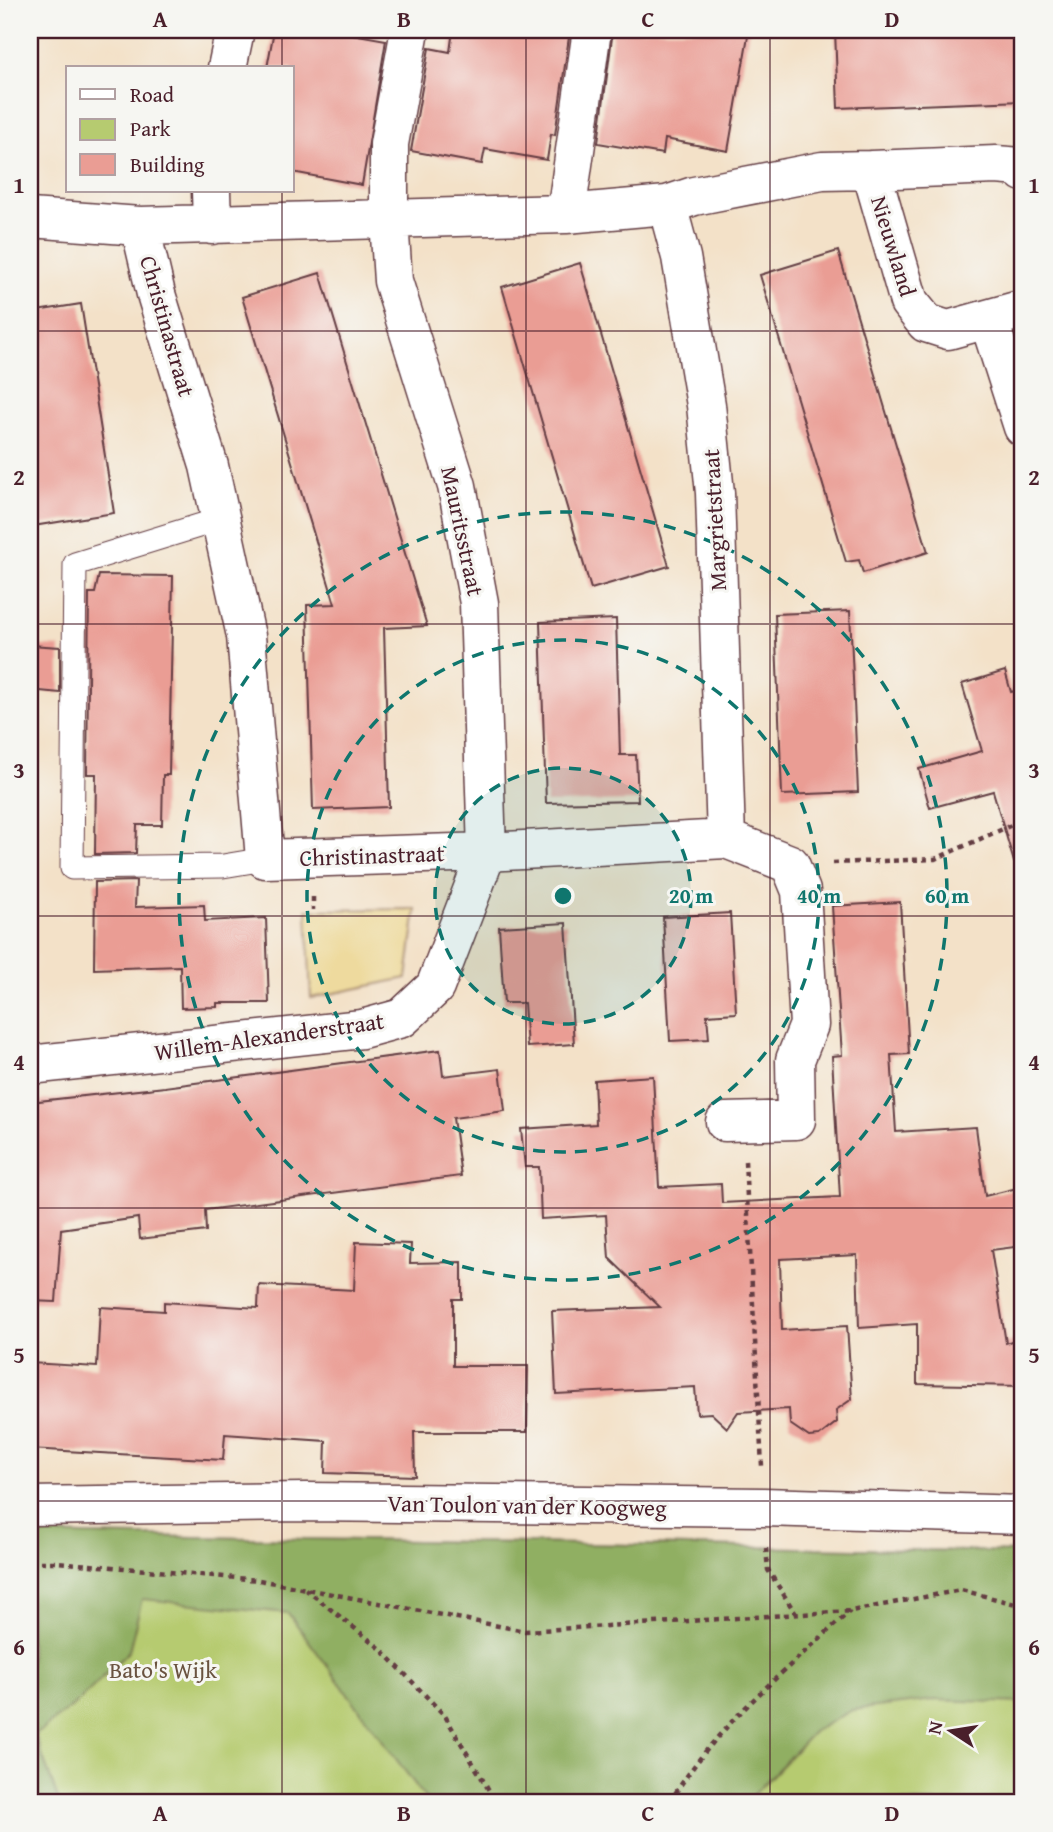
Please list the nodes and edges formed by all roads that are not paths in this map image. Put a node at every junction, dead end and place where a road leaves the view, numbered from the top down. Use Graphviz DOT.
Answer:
graph roads {
  1 [pos="235,30"];
  2 [pos="410,30"];
  3 [pos="592,30"];
  4 [pos="227,66"];
  5 [pos="871,170"];
  6 [pos="1023,172"];
  7 [pos="667,205"];
  8 [pos="212,208"];
  9 [pos="566,214"];
  10 [pos="30,218"];
  11 [pos="389,219"];
  12 [pos="140,226"];
  13 [pos="1006,315"];
  14 [pos="1023,428"];
  15 [pos="221,519"];
  16 [pos="726,839"];
  17 [pos="487,852"];
  18 [pos="265,859"];
  19 [pos="30,1065"];
  20 [pos="734,1121"];
  21 [pos="30,1506"];
  22 [pos="1023,1515"];
  1 -- 4 [label="street"];
  2 -- 11 [label="street"];
  3 -- 9 [label="street"];
  5 -- 6 [label="street, Nieuwland"];
  5 -- 7 [label="street"];
  5 -- 13 [label="street, Nieuwland"];
  7 -- 9 [label="street"];
  7 -- 16 [label="street, Margrietstraat"];
  8 -- 11 [label="street"];
  8 -- 12 [label="street"];
  9 -- 11 [label="street"];
  10 -- 12 [label="street"];
  11 -- 17 [label="street, Mauritsstraat"];
  12 -- 15 [label="street, Christinastraat"];
  13 -- 14 [label="street, Nieuwland"];
  15 -- 18 [label="street, Christinastraat"];
  15 -- 18 [label="lane"];
  16 -- 17 [label="street, Christinastraat"];
  16 -- 20 [label="street, Christinastraat"];
  17 -- 18 [label="street, Christinastraat"];
  17 -- 19 [label="street, Willem-Alexanderstraat"];
  21 -- 22 [label="street, Van Toulon van der Koogweg"];
}
